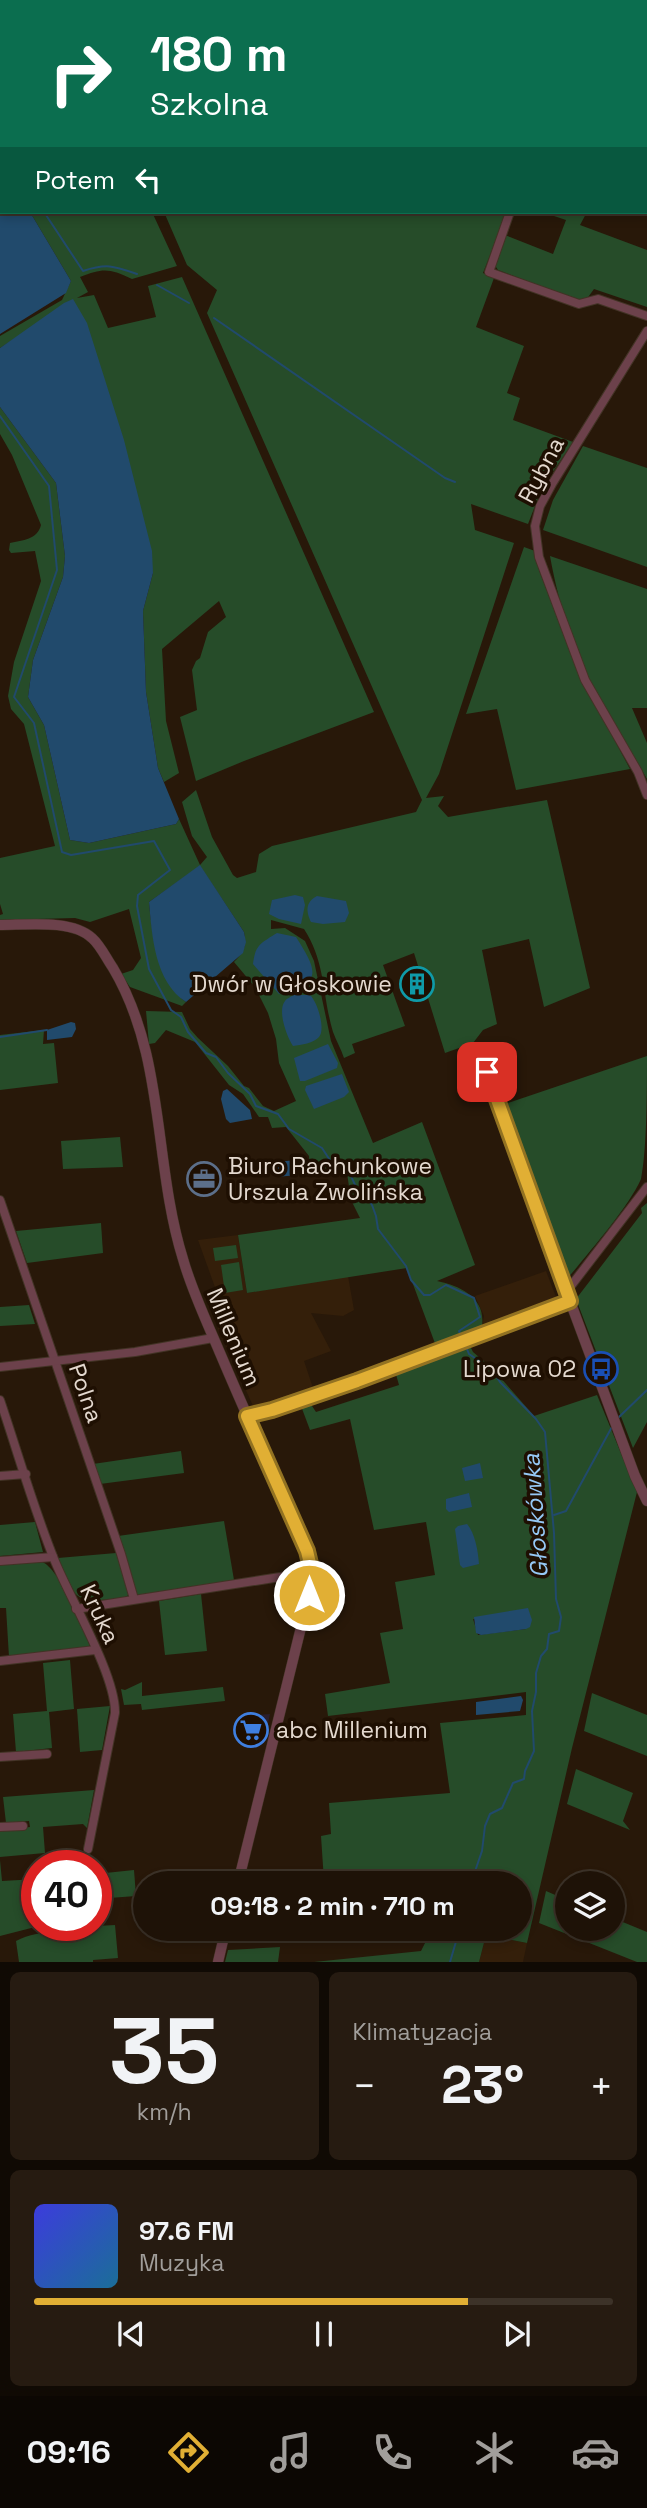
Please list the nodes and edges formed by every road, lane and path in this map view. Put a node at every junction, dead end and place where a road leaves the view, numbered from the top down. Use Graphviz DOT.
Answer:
graph roads {
  1 [pos="509,214"];
  2 [pos="647,316"];
  3 [pos="647,331"];
  4 [pos="647,795"];
  5 [pos="0,925"];
  6 [pos="487,1072"];
  7 [pos="647,1187"];
  8 [pos="0,1200"];
  9 [pos="2,1210"];
  10 [pos="568,1296"];
  11 [pos="213,1338"];
  12 [pos="55,1363"];
  13 [pos="0,1367"];
  14 [pos="0,1400"];
  15 [pos="247,1416"];
  16 [pos="26,1474"];
  17 [pos="0,1476"];
  18 [pos="647,1502"];
  19 [pos="53,1557"];
  20 [pos="0,1561"];
  21 [pos="312,1572"];
  22 [pos="134,1599"];
  23 [pos="76,1609"];
  24 [pos="95,1650"];
  25 [pos="0,1661"];
  26 [pos="47,1754"];
  27 [pos="0,1757"];
  28 [pos="23,1826"];
  29 [pos="0,1827"];
  30 [pos="88,1849"];
  31 [pos="240,1871"];
  32 [pos="223,1941"];
  33 [pos="218,1962"];
  1 -- 2 [label="street"];
  3 -- 4 [label="street, Rybna"];
  5 -- 11 [label="street, Millenium"];
  6 -- 10 [label="street"];
  7 -- 10 [label="street"];
  8 -- 9 [label="street, Polna"];
  9 -- 12 [label="street, Polna"];
  10 -- 15 [label="street"];
  10 -- 18 [label="street"];
  11 -- 12 [label="street"];
  11 -- 15 [label="street, Millenium"];
  12 -- 13 [label="street"];
  12 -- 22 [label="street, Polna"];
  14 -- 16 [label="street, Kruka"];
  15 -- 21 [label="street, Millenium"];
  16 -- 17 [label="street"];
  16 -- 19 [label="street, Kruka"];
  19 -- 20 [label="street"];
  19 -- 23 [label="street, Kruka"];
  21 -- 22 [label="street"];
  21 -- 31 [label="street, Millenium"];
  22 -- 23 [label="street"];
  23 -- 24 [label="street, Kruka"];
  24 -- 25 [label="street"];
  24 -- 30 [label="street, Kruka"];
  26 -- 27 [label="street"];
  28 -- 29 [label="street"];
  32 -- 33 [label="street"];
}
